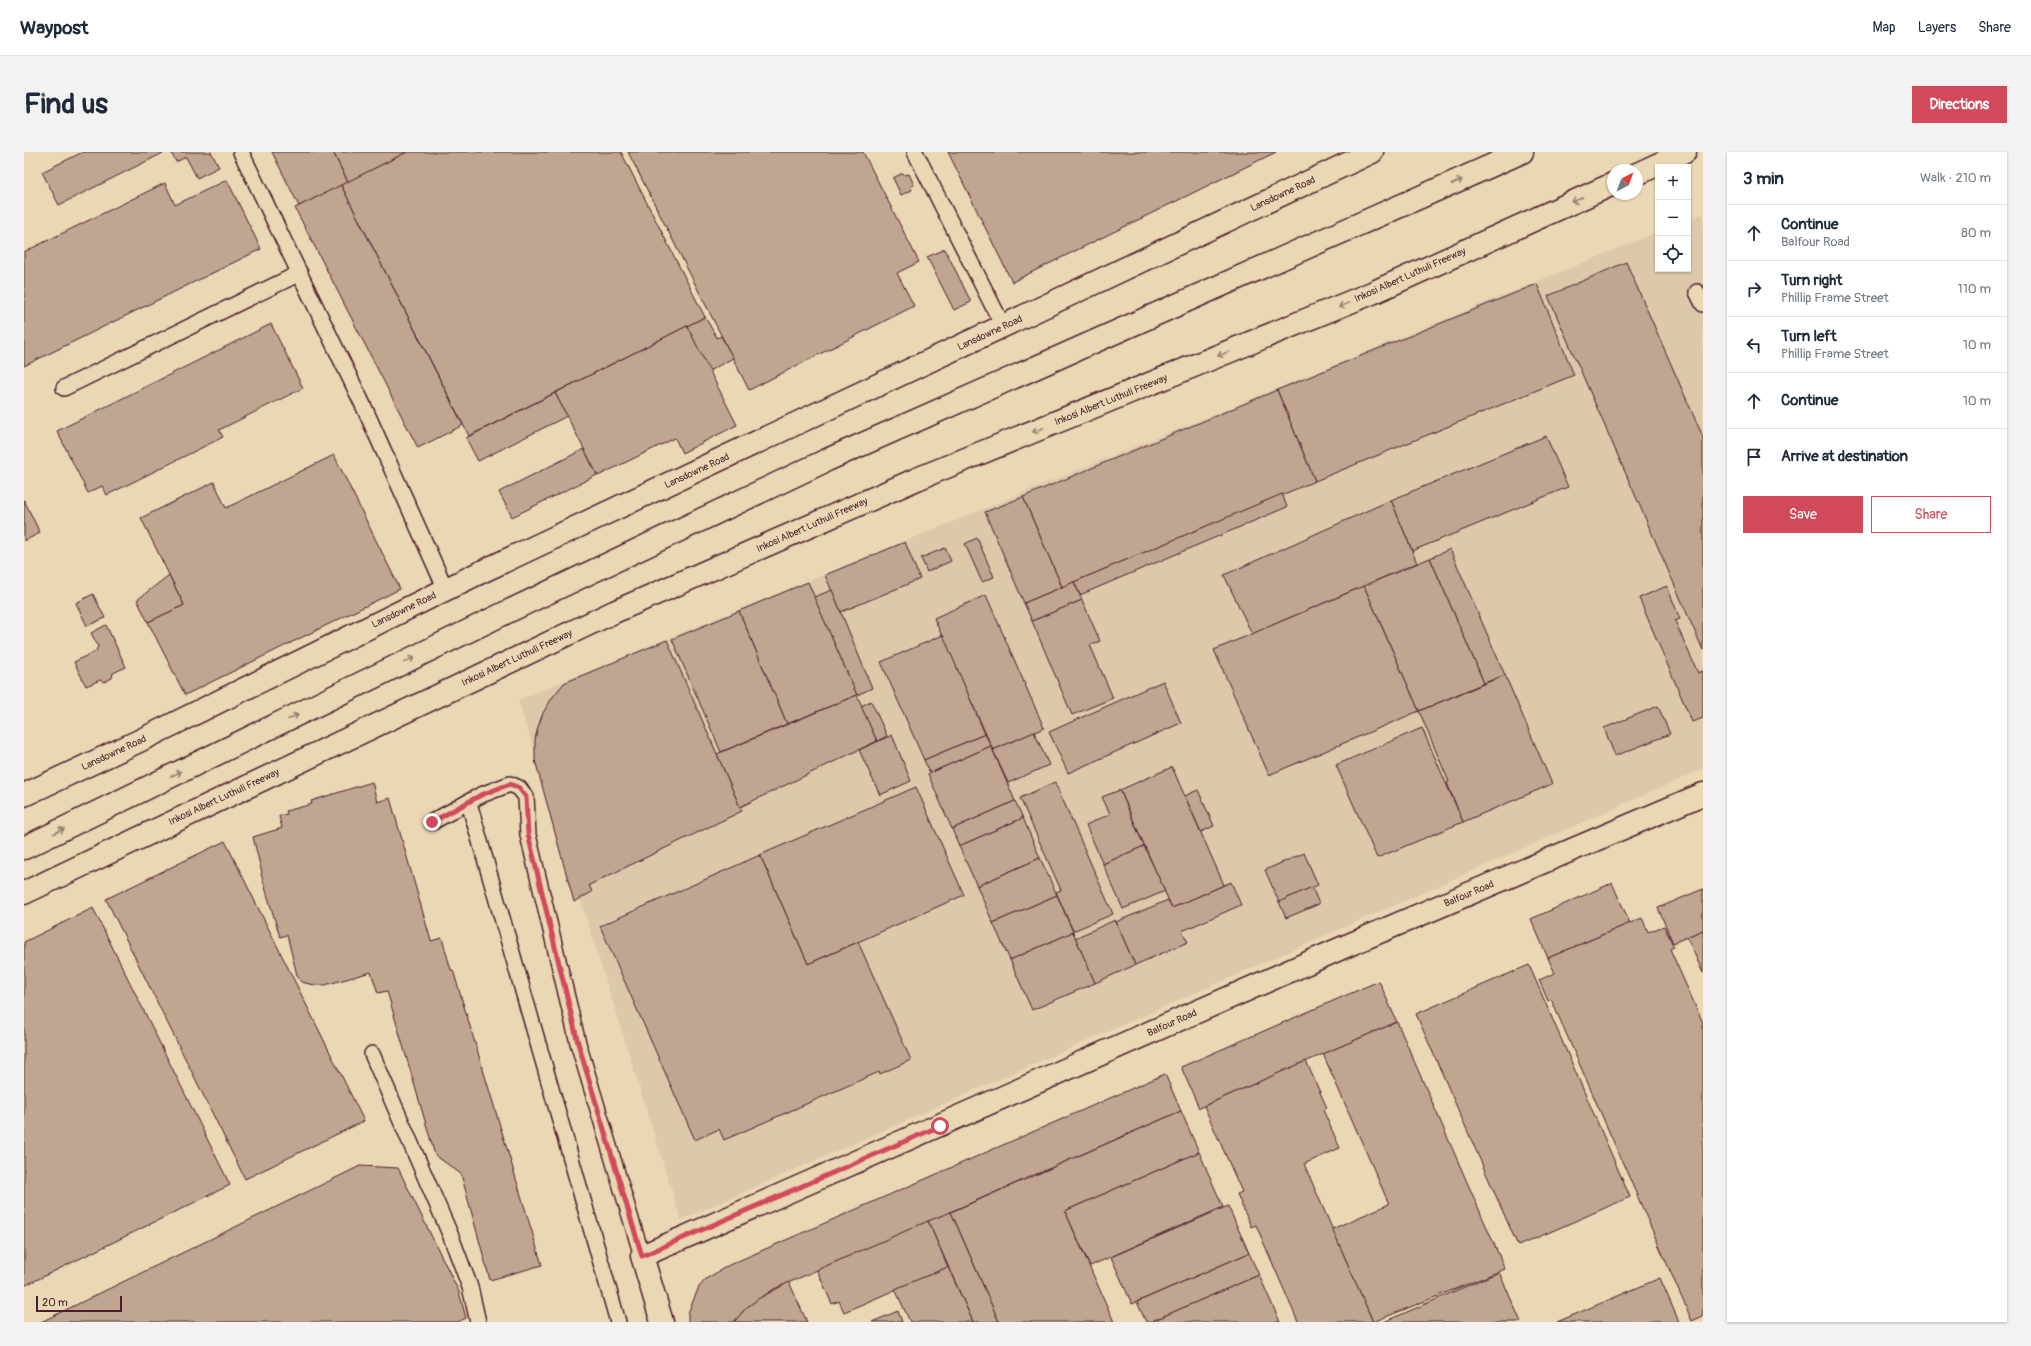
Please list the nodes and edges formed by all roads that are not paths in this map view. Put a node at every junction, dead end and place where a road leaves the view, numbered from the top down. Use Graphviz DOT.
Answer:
graph roads {
  1 [pos="241,152"];
  2 [pos="915,152"];
  3 [pos="1372,152"];
  4 [pos="1522,152"];
  5 [pos="1685,152"];
  6 [pos="1643,171"];
  7 [pos="1607,187"];
  8 [pos="300,273"];
  9 [pos="1003,326"];
  10 [pos="64,388"];
  11 [pos="446,590"];
  12 [pos="1703,794"];
  13 [pos="24,795"];
  14 [pos="469,803"];
  15 [pos="432,822"];
  16 [pos="24,848"];
  17 [pos="24,893"];
  18 [pos="372,1054"];
  19 [pos="642,1256"];
  20 [pos="478,1322"];
  21 [pos="618,1322"];
  22 [pos="662,1322"];
  1 -- 8 [label="lane"];
  2 -- 9 [label="lane"];
  3 -- 9 [label="main road, Lansdowne Road"];
  16 -- 4 [label="main road, one-way"];
  5 -- 6 [label="main road"];
  7 -- 17 [label="main road, Inkosi Albert Luthuli Freeway, one-way"];
  8 -- 10 [label="lane"];
  8 -- 11 [label="lane"];
  9 -- 11 [label="main road, Lansdowne Road"];
  11 -- 13 [label="main road, Lansdowne Road"];
  12 -- 19 [label="main road, Balfour Road"];
  14 -- 15 [label="lane"];
  14 -- 19 [label="lane"];
  14 -- 21 [label="lane"];
  18 -- 20 [label="lane"];
  19 -- 22 [label="main road"];
}
